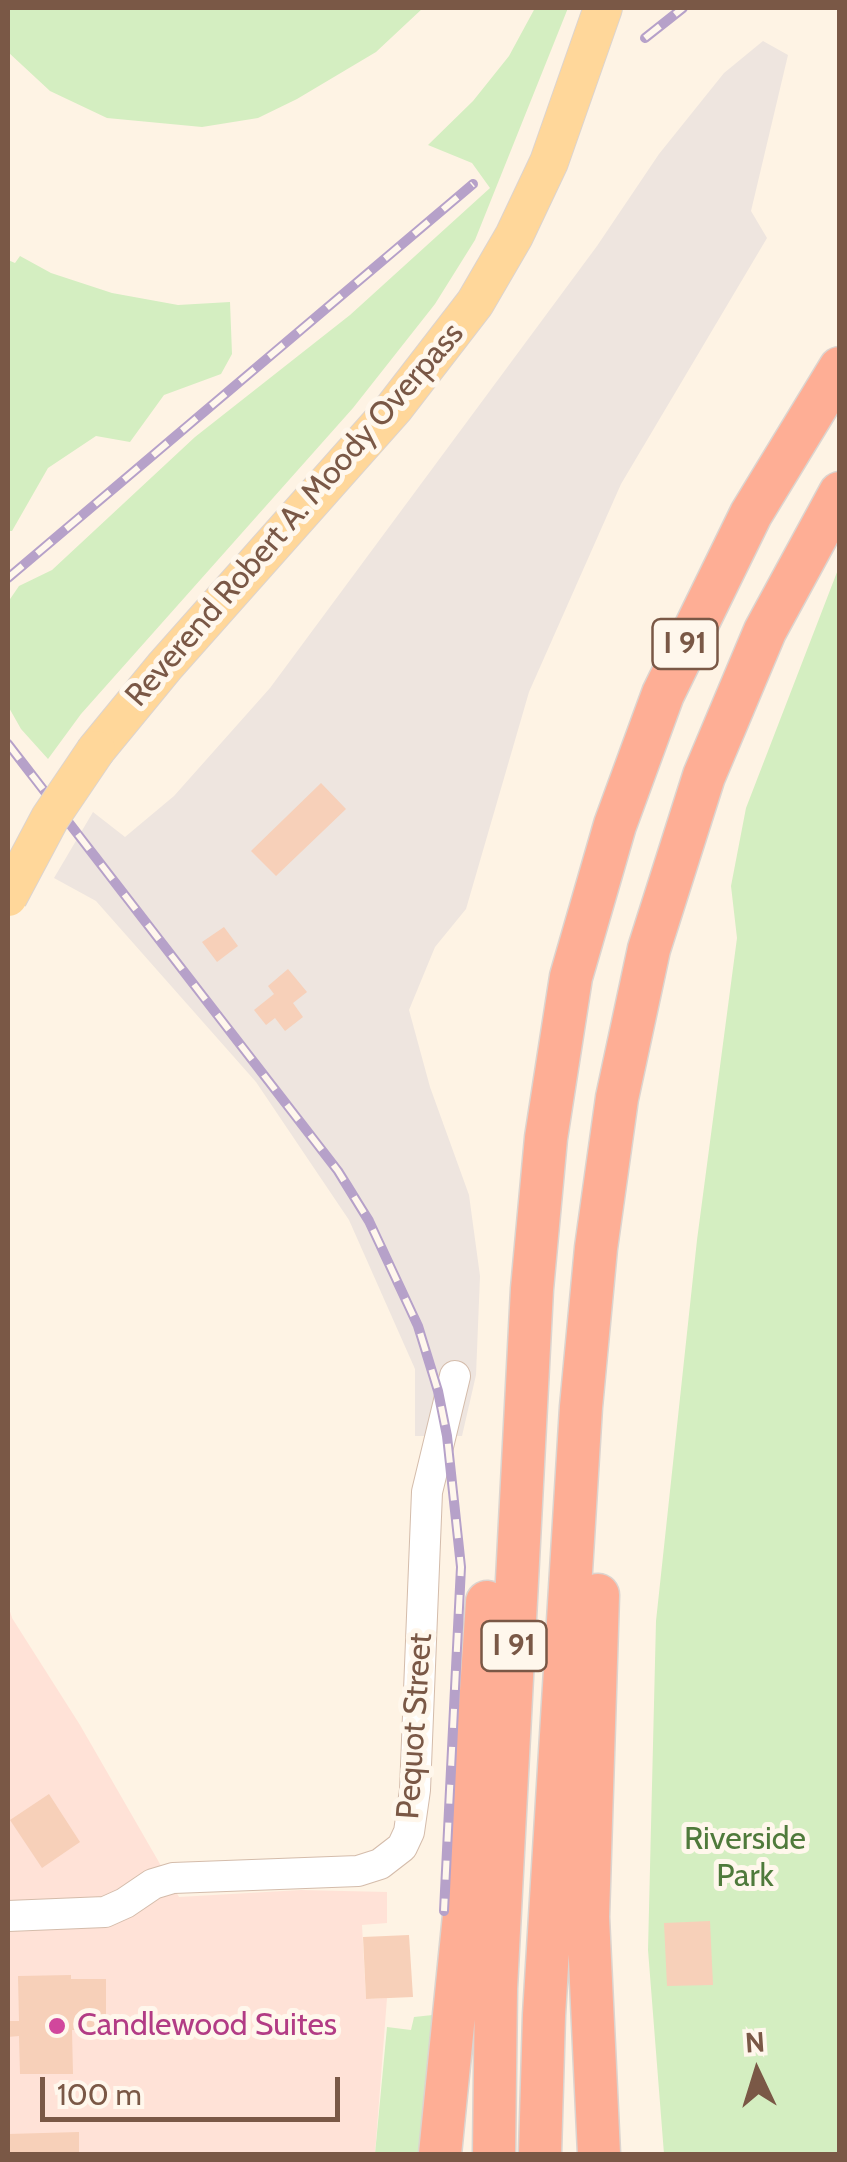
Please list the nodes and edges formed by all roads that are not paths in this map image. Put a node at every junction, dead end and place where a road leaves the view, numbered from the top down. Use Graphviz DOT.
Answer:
graph roads {
  1 [pos="603,8"];
  2 [pos="840,368"];
  3 [pos="840,493"];
  4 [pos="8,897"];
  5 [pos="546,1138"];
  6 [pos="456,1376"];
  7 [pos="580,1408"];
  8 [pos="593,1829"];
  9 [pos="8,1916"];
  10 [pos="440,2154"];
  11 [pos="494,2154"];
  12 [pos="540,2154"];
  13 [pos="599,2154"];
  14 [pos="626,2154"];
  1 -- 4 [label="main road, Reverend Robert A. Moody Overpass, bridge"];
  2 -- 5 [label="highway, I 91"];
  3 -- 7 [label="highway, I 91"];
  5 -- 10 [label="highway"];
  5 -- 11 [label="highway, I 91"];
  6 -- 9 [label="street, Pequot Street"];
  7 -- 8 [label="highway"];
  7 -- 12 [label="highway, I 91"];
  8 -- 13 [label="highway"];
  8 -- 14 [label="highway"];
}
